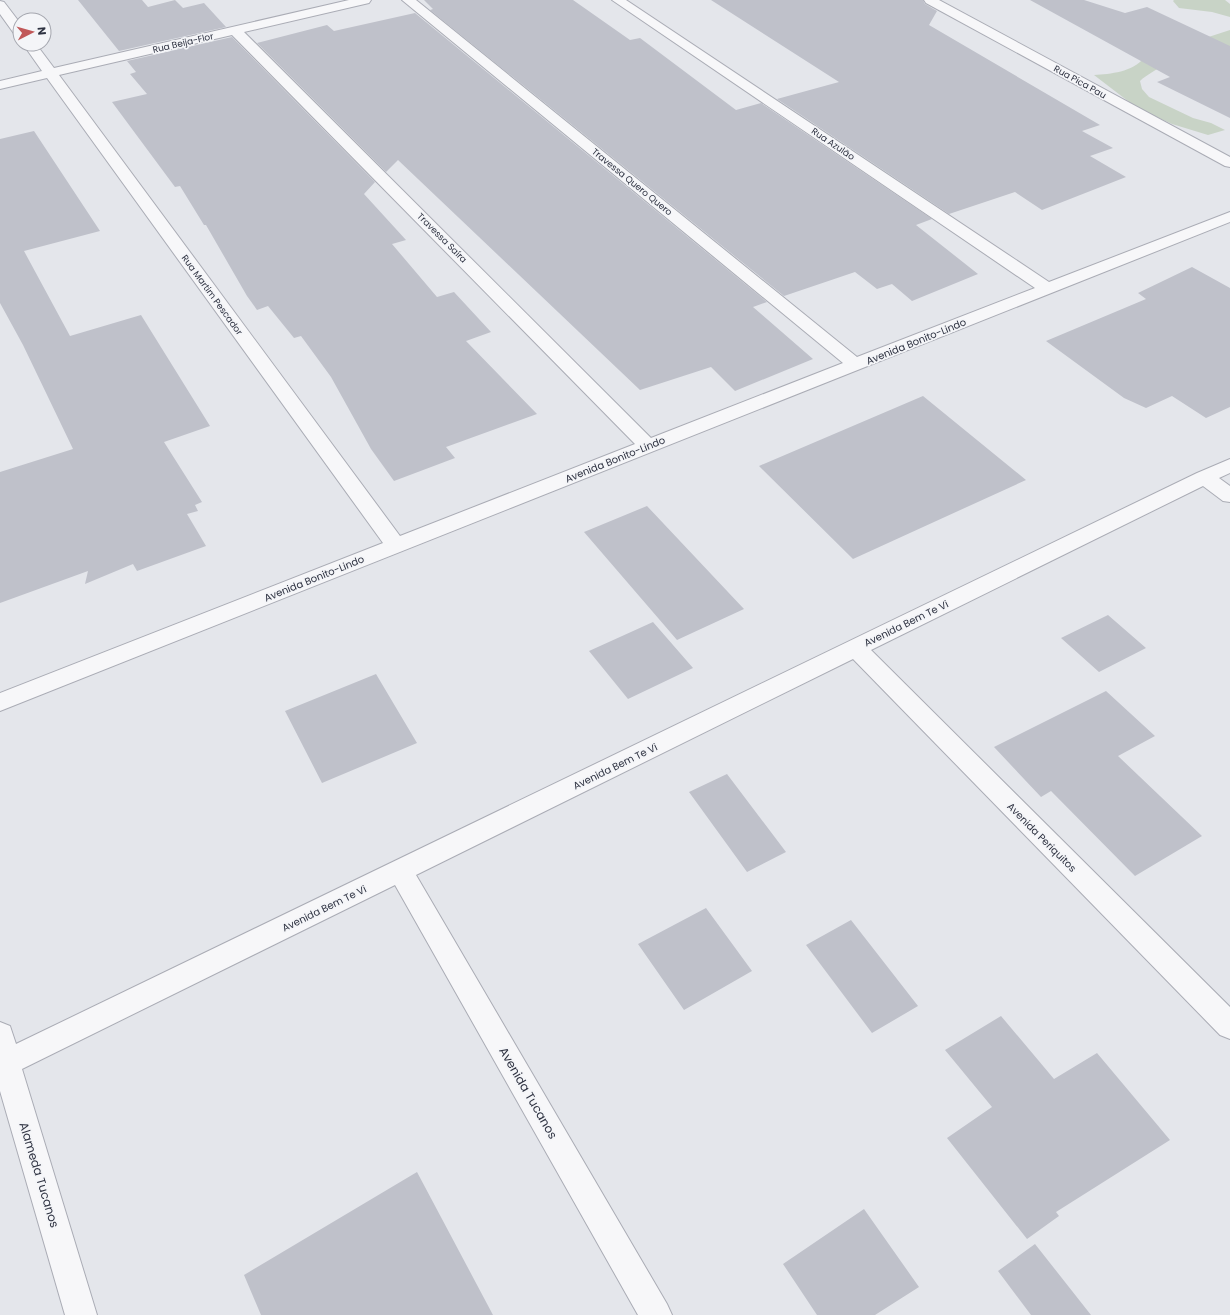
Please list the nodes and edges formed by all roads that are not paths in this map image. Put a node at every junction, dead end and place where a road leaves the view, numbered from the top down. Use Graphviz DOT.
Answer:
graph roads {
  1 [pos="306,0"];
  2 [pos="365,0"];
  3 [pos="408,0"];
  4 [pos="618,0"];
  5 [pos="930,0"];
  6 [pos="0,5"];
  7 [pos="318,11"];
  8 [pos="12,21"];
  9 [pos="235,30"];
  10 [pos="34,52"];
  11 [pos="50,74"];
  12 [pos="0,85"];
  13 [pos="1230,163"];
  14 [pos="1230,217"];
  15 [pos="1048,289"];
  16 [pos="856,364"];
  17 [pos="648,446"];
  18 [pos="1230,465"];
  19 [pos="1204,477"];
  20 [pos="1230,496"];
  21 [pos="396,546"];
  22 [pos="855,648"];
  23 [pos="0,702"];
  24 [pos="400,871"];
  25 [pos="1230,1026"];
  26 [pos="0,1035"];
  27 [pos="3,1065"];
  28 [pos="81,1315"];
  29 [pos="656,1315"];
  1 -- 7 [label="street"];
  2 -- 7 [label="street, Rua Beija-Flor"];
  3 -- 16 [label="street, Travessa Quero Quero"];
  4 -- 15 [label="street, Rua Azulão"];
  5 -- 13 [label="street, Rua Pica Pau"];
  6 -- 8 [label="street"];
  7 -- 9 [label="street, Rua Beija-Flor"];
  9 -- 11 [label="street, Rua Beija-Flor"];
  9 -- 17 [label="street, Travessa Saíra"];
  10 -- 11 [label="street, Rua Martim Pescador"];
  11 -- 12 [label="street, Rua Beija-Flor"];
  11 -- 21 [label="street, Rua Martim Pescador"];
  14 -- 15 [label="street, Avenida Bonito-Lindo"];
  15 -- 16 [label="street, Avenida Bonito-Lindo"];
  16 -- 17 [label="street, Avenida Bonito-Lindo"];
  17 -- 21 [label="street, Avenida Bonito-Lindo"];
  18 -- 19 [label="street, Avenida Bem Te Vi"];
  19 -- 20 [label="street"];
  19 -- 22 [label="street, Avenida Bem Te Vi"];
  21 -- 23 [label="street, Avenida Bonito-Lindo"];
  22 -- 24 [label="street, Avenida Bem Te Vi"];
  22 -- 25 [label="street, Avenida Periquitos"];
  24 -- 27 [label="street, Avenida Bem Te Vi"];
  24 -- 29 [label="street, Avenida Tucanos"];
  26 -- 27 [label="street, Alameda Tucanos"];
  27 -- 28 [label="street, Alameda Tucanos"];
}
